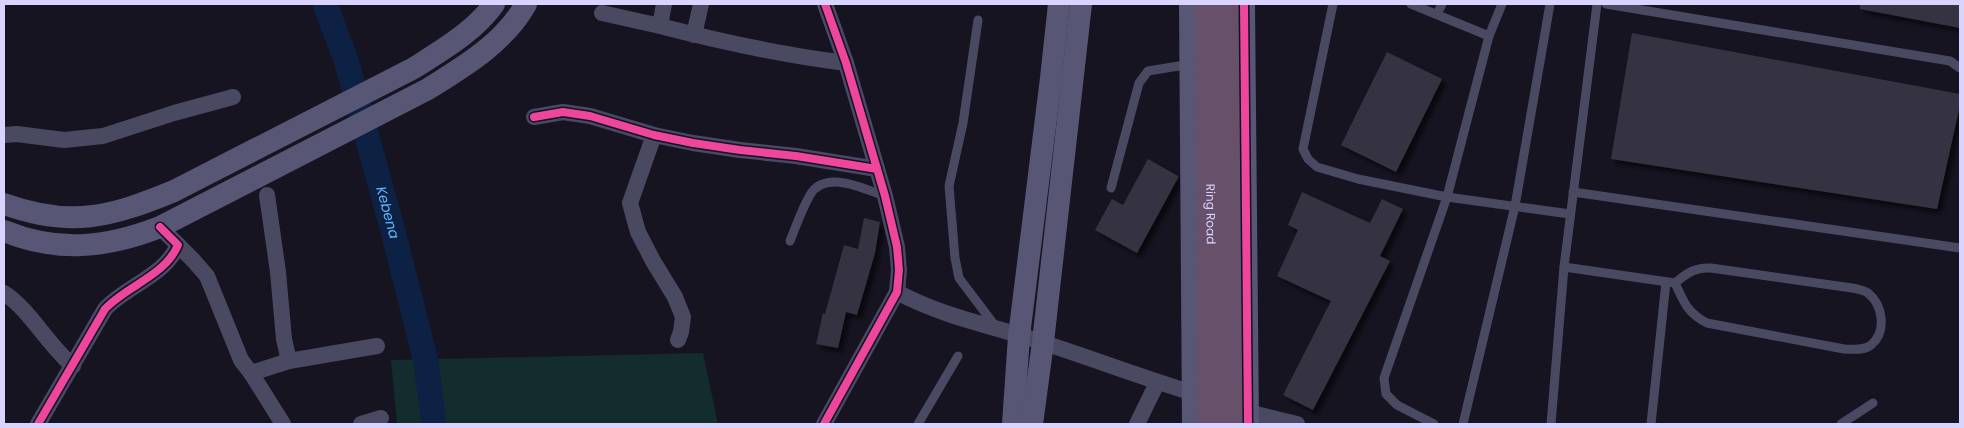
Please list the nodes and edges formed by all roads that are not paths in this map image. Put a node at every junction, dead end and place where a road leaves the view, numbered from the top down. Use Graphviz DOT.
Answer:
graph roads {
  1 [pos="494,4"];
  2 [pos="526,4"];
  3 [pos="664,4"];
  4 [pos="701,4"];
  5 [pos="825,4"];
  6 [pos="1059,4"];
  7 [pos="1081,4"];
  8 [pos="1190,4"];
  9 [pos="1209,4"];
  10 [pos="1230,4"];
  11 [pos="1244,4"];
  12 [pos="1333,4"];
  13 [pos="1411,4"];
  14 [pos="1442,4"];
  15 [pos="1502,4"];
  16 [pos="1550,4"];
  17 [pos="1597,4"];
  18 [pos="1606,4"];
  19 [pos="602,13"];
  20 [pos="1437,14"];
  21 [pos="978,20"];
  22 [pos="660,26"];
  23 [pos="694,35"];
  24 [pos="1489,36"];
  25 [pos="846,63"];
  26 [pos="1191,64"];
  27 [pos="1960,68"];
  28 [pos="233,96"];
  29 [pos="534,117"];
  30 [pos="4,134"];
  31 [pos="654,135"];
  32 [pos="877,169"];
  33 [pos="1111,188"];
  34 [pos="1573,192"];
  35 [pos="267,195"];
  36 [pos="885,196"];
  37 [pos="1447,197"];
  38 [pos="4,204"];
  39 [pos="1515,206"];
  40 [pos="1570,214"];
  41 [pos="160,227"];
  42 [pos="4,231"];
  43 [pos="790,241"];
  44 [pos="178,245"];
  45 [pos="1960,248"];
  46 [pos="1564,267"];
  47 [pos="1670,282"];
  48 [pos="896,292"];
  49 [pos="4,293"];
  50 [pos="997,329"];
  51 [pos="1019,336"];
  52 [pos="678,340"];
  53 [pos="1043,342"];
  54 [pos="377,346"];
  55 [pos="958,356"];
  56 [pos="289,361"];
  57 [pos="73,366"];
  58 [pos="251,373"];
  59 [pos="1157,383"];
  60 [pos="1193,393"];
  61 [pos="1873,403"];
  62 [pos="381,418"];
  63 [pos="1243,420"];
  64 [pos="38,424"];
  65 [pos="283,424"];
  66 [pos="360,424"];
  67 [pos="824,424"];
  68 [pos="918,424"];
  69 [pos="1017,424"];
  70 [pos="1137,424"];
  71 [pos="1193,424"];
  72 [pos="1212,424"];
  73 [pos="1297,424"];
  74 [pos="1434,424"];
  75 [pos="1463,424"];
  76 [pos="1550,424"];
  77 [pos="1651,424"];
  78 [pos="1841,424"];
  1 -- 38 [label="main road"];
  2 -- 41 [label="main road"];
  3 -- 22 [label="street"];
  4 -- 23 [label="street"];
  5 -- 25 [label="street"];
  6 -- 51 [label="main road"];
  7 -- 53 [label="main road"];
  8 -- 26 [label="main road"];
  9 -- 72 [label="highway, Ring Road"];
  10 -- 63 [label="highway, Ring Road"];
  11 -- 63 [label="main road"];
  12 -- 37 [label="lane"];
  13 -- 20 [label="lane"];
  14 -- 20 [label="lane"];
  15 -- 24 [label="lane"];
  16 -- 39 [label="lane"];
  17 -- 34 [label="lane"];
  18 -- 27 [label="lane"];
  19 -- 22 [label="street"];
  20 -- 24 [label="lane"];
  21 -- 50 [label="lane"];
  22 -- 23 [label="street"];
  23 -- 25 [label="street"];
  24 -- 37 [label="lane"];
  25 -- 32 [label="street"];
  26 -- 33 [label="lane"];
  26 -- 60 [label="main road"];
  28 -- 30 [label="street"];
  29 -- 31 [label="street"];
  31 -- 32 [label="street"];
  31 -- 52 [label="street"];
  32 -- 36 [label="street"];
  34 -- 40 [label="lane"];
  34 -- 45 [label="lane"];
  35 -- 56 [label="street"];
  36 -- 43 [label="lane"];
  36 -- 48 [label="street"];
  37 -- 39 [label="lane"];
  37 -- 74 [label="lane"];
  39 -- 40 [label="lane"];
  39 -- 75 [label="lane"];
  40 -- 46 [label="lane"];
  41 -- 42 [label="main road"];
  41 -- 44 [label="street"];
  44 -- 57 [label="street"];
  44 -- 58 [label="street"];
  46 -- 47 [label="lane"];
  46 -- 76 [label="lane"];
  47 -- 47 [label="lane"];
  47 -- 77 [label="lane"];
  48 -- 50 [label="street"];
  48 -- 67 [label="street"];
  49 -- 57 [label="street"];
  50 -- 51 [label="street"];
  51 -- 53 [label="street"];
  51 -- 69 [label="main road"];
  53 -- 59 [label="street"];
  53 -- 69 [label="main road"];
  54 -- 56 [label="street"];
  55 -- 68 [label="lane"];
  56 -- 58 [label="street"];
  57 -- 64 [label="street"];
  58 -- 65 [label="street"];
  59 -- 60 [label="street"];
  59 -- 70 [label="street"];
  60 -- 71 [label="main road"];
  61 -- 78 [label="lane"];
  62 -- 66 [label="street"];
  63 -- 73 [label="street"];
}
